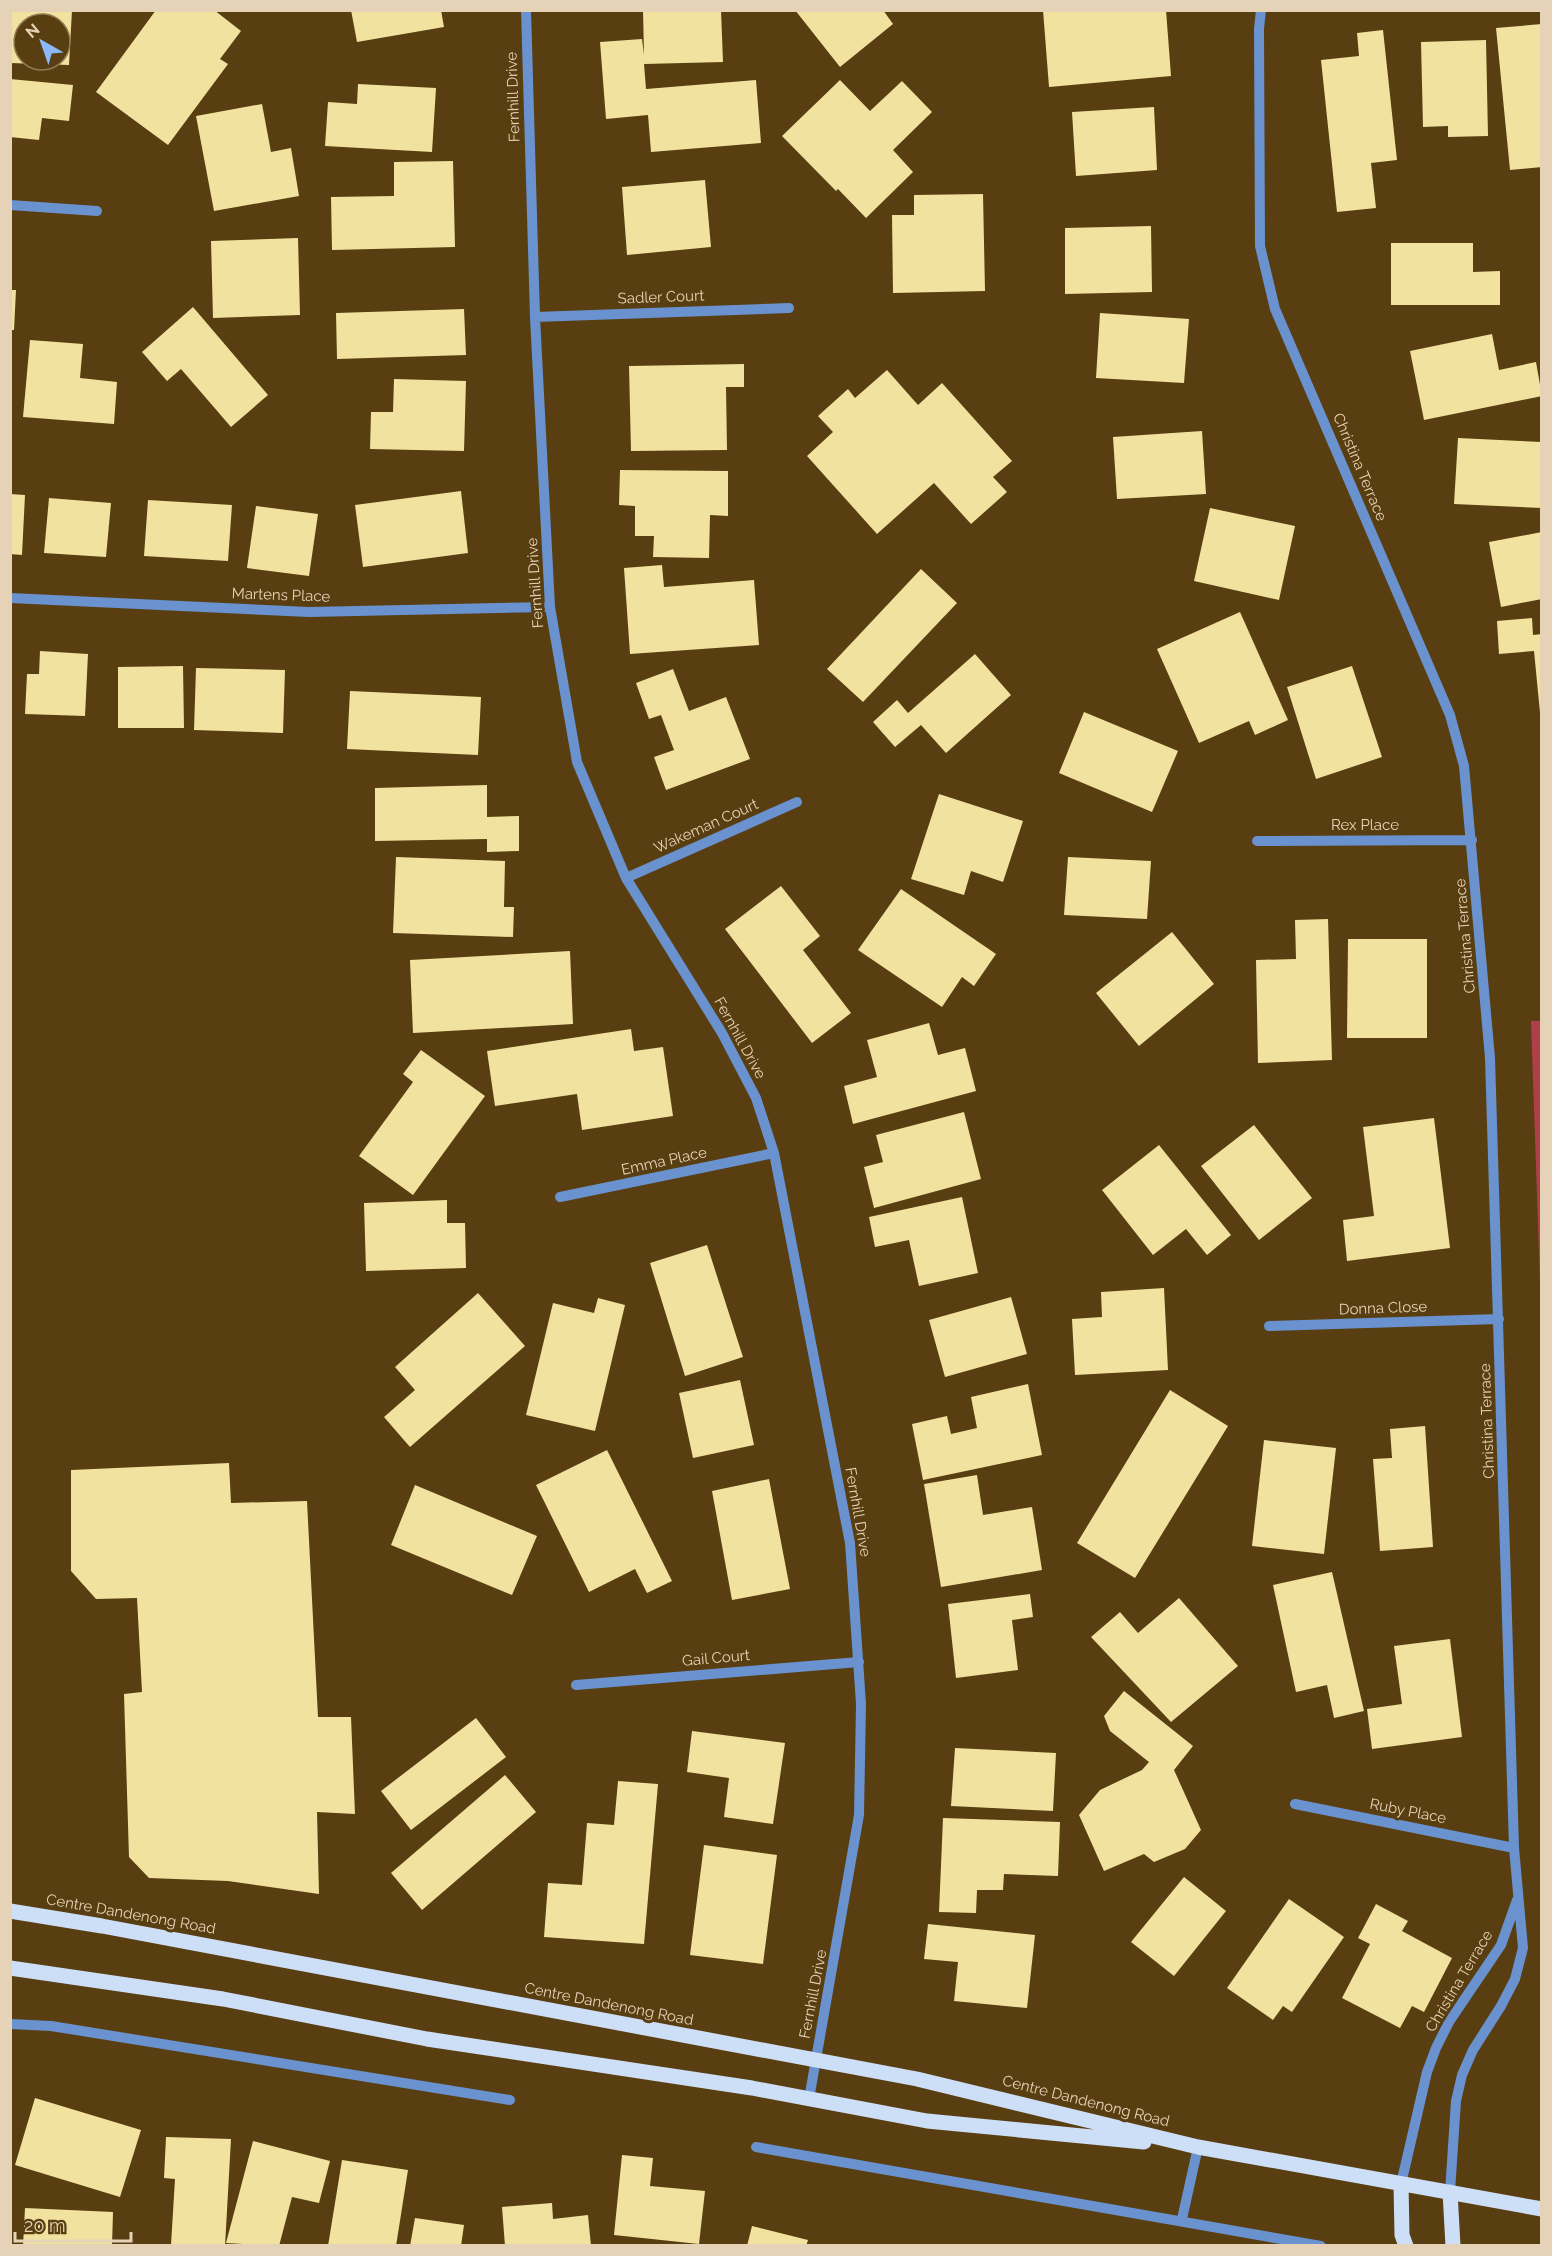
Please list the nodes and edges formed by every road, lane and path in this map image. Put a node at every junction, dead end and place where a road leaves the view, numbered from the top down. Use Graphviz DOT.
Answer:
graph roads {
  1 [pos="526,10"];
  2 [pos="1261,10"];
  3 [pos="10,205"];
  4 [pos="97,211"];
  5 [pos="789,308"];
  6 [pos="535,317"];
  7 [pos="10,598"];
  8 [pos="550,607"];
  9 [pos="797,802"];
  10 [pos="1472,840"];
  11 [pos="1257,841"];
  12 [pos="626,878"];
  13 [pos="774,1153"];
  14 [pos="560,1197"];
  15 [pos="1499,1319"];
  16 [pos="1269,1326"];
  17 [pos="859,1662"];
  18 [pos="576,1685"];
  19 [pos="1295,1804"];
  20 [pos="1514,1848"];
  21 [pos="1517,1900"];
  22 [pos="10,1911"];
  23 [pos="10,1968"];
  24 [pos="10,2024"];
  25 [pos="816,2060"];
  26 [pos="809,2099"];
  27 [pos="510,2100"];
  28 [pos="756,2147"];
  29 [pos="1198,2147"];
  30 [pos="1401,2184"];
  31 [pos="1450,2192"];
  32 [pos="1542,2208"];
  33 [pos="1182,2219"];
  34 [pos="1321,2246"];
  35 [pos="1406,2246"];
  36 [pos="1454,2246"];
  1 -- 6 [label="street, Fernhill Drive"];
  2 -- 10 [label="street, Christina Terrace"];
  3 -- 4 [label="street"];
  5 -- 6 [label="street, Sadler Court"];
  6 -- 8 [label="street, Fernhill Drive"];
  7 -- 8 [label="street, Martens Place"];
  8 -- 12 [label="street, Fernhill Drive"];
  9 -- 12 [label="street, Wakeman Court"];
  10 -- 11 [label="street, Rex Place"];
  10 -- 15 [label="street, Christina Terrace"];
  12 -- 13 [label="street, Fernhill Drive"];
  13 -- 14 [label="street, Emma Place"];
  13 -- 17 [label="street, Fernhill Drive"];
  15 -- 16 [label="street, Donna Close"];
  15 -- 20 [label="street, Christina Terrace"];
  17 -- 18 [label="street, Gail Court"];
  17 -- 25 [label="street, Fernhill Drive"];
  19 -- 20 [label="street, Ruby Place"];
  20 -- 21 [label="street, Christina Terrace"];
  21 -- 30 [label="street, Christina Terrace"];
  21 -- 31 [label="street, Christina Terrace"];
  22 -- 25 [label="main road, Centre Dandenong Road"];
  23 -- 26 [label="main road, Centre Dandenong Road"];
  24 -- 27 [label="street"];
  25 -- 26 [label="street, Fernhill Drive"];
  25 -- 29 [label="main road, Centre Dandenong Road"];
  26 -- 29 [label="main road, Centre Dandenong Road"];
  28 -- 33 [label="street"];
  29 -- 30 [label="main road, Centre Dandenong Road"];
  29 -- 33 [label="street"];
  30 -- 31 [label="main road, Centre Dandenong Road"];
  30 -- 35 [label="main road"];
  31 -- 32 [label="main road, Centre Dandenong Road"];
  31 -- 36 [label="main road"];
  33 -- 34 [label="street"];
}
